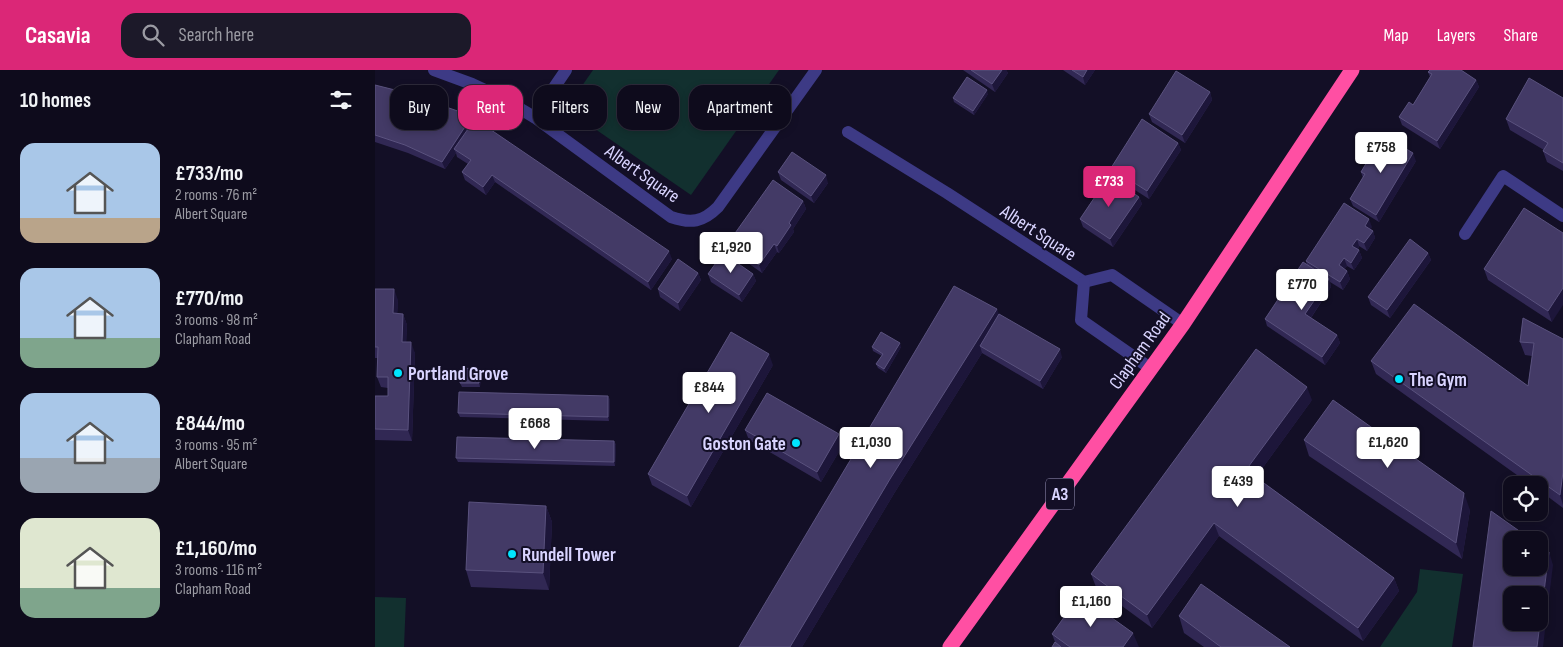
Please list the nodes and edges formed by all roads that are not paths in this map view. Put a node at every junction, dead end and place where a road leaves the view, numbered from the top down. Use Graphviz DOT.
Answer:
graph roads {
  1 [pos="434,70"];
  2 [pos="566,70"];
  3 [pos="816,70"];
  4 [pos="1352,70"];
  5 [pos="555,85"];
  6 [pos="533,117"];
  7 [pos="551,130"];
  8 [pos="848,132"];
  9 [pos="1563,216"];
  10 [pos="1465,234"];
  11 [pos="1083,282"];
  12 [pos="1183,324"];
  13 [pos="1150,368"];
  14 [pos="950,647"];
  1 -- 6 [label="street, Albert Square"];
  2 -- 5 [label="street"];
  3 -- 7 [label="street, Albert Square"];
  4 -- 12 [label="highway, Clapham Road / A3"];
  8 -- 11 [label="street, Albert Square"];
  9 -- 10 [label="street"];
  11 -- 12 [label="street, Albert Square"];
  11 -- 13 [label="street, Albert Square"];
  12 -- 13 [label="highway, Clapham Road / A3"];
  13 -- 14 [label="highway, Clapham Road / A3"];
}
